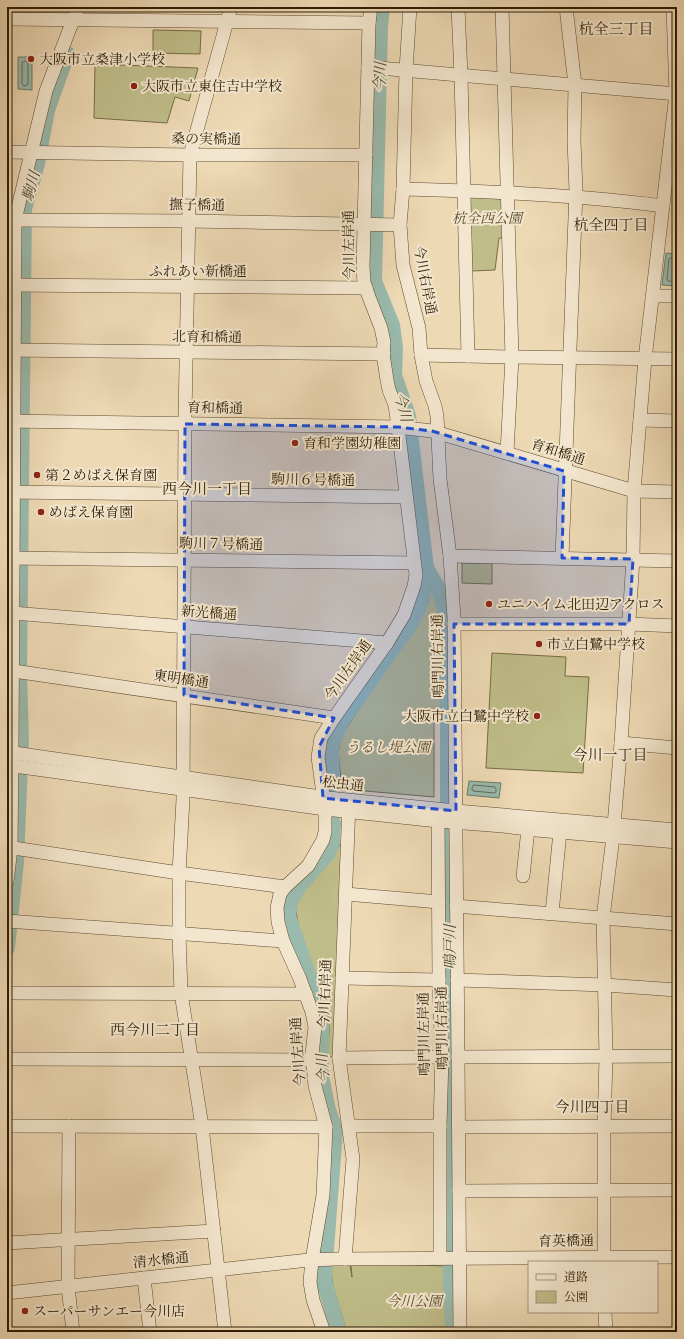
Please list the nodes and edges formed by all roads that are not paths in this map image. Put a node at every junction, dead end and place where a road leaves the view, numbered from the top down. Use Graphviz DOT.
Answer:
graph roads {
  1 [pos="231,7"];
  2 [pos="371,7"];
  3 [pos="410,7"];
  4 [pos="458,7"];
  5 [pos="502,7"];
  6 [pos="566,7"];
  7 [pos="673,7"];
  8 [pos="78,17"];
  9 [pos="7,19"];
  10 [pos="227,21"];
  11 [pos="368,23"];
  12 [pos="372,67"];
  13 [pos="402,69"];
  14 [pos="461,76"];
  15 [pos="504,80"];
  16 [pos="576,85"];
  17 [pos="676,94"];
  18 [pos="7,152"];
  19 [pos="37,152"];
  20 [pos="190,155"];
  21 [pos="366,155"];
  22 [pos="672,176"];
  23 [pos="403,189"];
  24 [pos="464,191"];
  25 [pos="508,192"];
  26 [pos="576,198"];
  27 [pos="663,206"];
  28 [pos="17,220"];
  29 [pos="189,221"];
  30 [pos="364,224"];
  31 [pos="400,225"];
  32 [pos="17,285"];
  33 [pos="188,287"];
  34 [pos="366,288"];
  35 [pos="652,296"];
  36 [pos="677,296"];
  37 [pos="17,350"];
  38 [pos="186,352"];
  39 [pos="384,354"];
  40 [pos="421,355"];
  41 [pos="468,356"];
  42 [pos="512,357"];
  43 [pos="570,357"];
  44 [pos="645,359"];
  45 [pos="677,359"];
  46 [pos="640,420"];
  47 [pos="16,421"];
  48 [pos="677,421"];
  49 [pos="185,424"];
  50 [pos="400,428"];
  51 [pos="435,432"];
  52 [pos="507,454"];
  53 [pos="564,471"];
  54 [pos="634,491"];
  55 [pos="16,492"];
  56 [pos="677,492"];
  57 [pos="186,494"];
  58 [pos="406,497"];
  59 [pos="450,556"];
  60 [pos="16,558"];
  61 [pos="562,558"];
  62 [pos="633,559"];
  63 [pos="185,560"];
  64 [pos="677,561"];
  65 [pos="414,563"];
  66 [pos="19,614"];
  67 [pos="454,624"];
  68 [pos="629,624"];
  69 [pos="677,626"];
  70 [pos="184,627"];
  71 [pos="387,643"];
  72 [pos="15,671"];
  73 [pos="184,695"];
  74 [pos="334,718"];
  75 [pos="621,743"];
  76 [pos="677,748"];
  77 [pos="15,759"];
  78 [pos="183,783"];
  79 [pos="324,804"];
  80 [pos="349,806"];
  81 [pos="438,815"];
  82 [pos="456,817"];
  83 [pos="528,829"];
  84 [pos="677,830"];
  85 [pos="614,831"];
  86 [pos="560,832"];
  87 [pos="677,842"];
  88 [pos="9,847"];
  89 [pos="179,873"];
  90 [pos="523,876"];
  91 [pos="7,882"];
  92 [pos="285,887"];
  93 [pos="346,894"];
  94 [pos="439,902"];
  95 [pos="456,906"];
  96 [pos="552,914"];
  97 [pos="603,918"];
  98 [pos="12,922"];
  99 [pos="677,924"];
  100 [pos="179,934"];
  101 [pos="283,940"];
  102 [pos="342,978"];
  103 [pos="440,980"];
  104 [pos="457,980"];
  105 [pos="605,985"];
  106 [pos="677,990"];
  107 [pos="7,993"];
  108 [pos="181,993"];
  109 [pos="306,994"];
  110 [pos="677,1056"];
  111 [pos="442,1057"];
  112 [pos="606,1057"];
  113 [pos="339,1058"];
  114 [pos="458,1058"];
  115 [pos="7,1059"];
  116 [pos="192,1060"];
  117 [pos="313,1060"];
  118 [pos="7,1126"];
  119 [pos="69,1126"];
  120 [pos="202,1126"];
  121 [pos="349,1126"];
  122 [pos="440,1126"];
  123 [pos="677,1126"];
  124 [pos="326,1127"];
  125 [pos="459,1127"];
  126 [pos="604,1127"];
  127 [pos="677,1190"];
  128 [pos="459,1191"];
  129 [pos="604,1191"];
  130 [pos="214,1231"];
  131 [pos="68,1240"];
  132 [pos="7,1243"];
  133 [pos="677,1257"];
  134 [pos="345,1258"];
  135 [pos="450,1258"];
  136 [pos="604,1259"];
  137 [pos="320,1260"];
  138 [pos="219,1270"];
  139 [pos="144,1278"];
  140 [pos="68,1286"];
  141 [pos="7,1294"];
  142 [pos="605,1313"];
  143 [pos="74,1332"];
  144 [pos="150,1332"];
  145 [pos="225,1332"];
  146 [pos="324,1332"];
  147 [pos="460,1332"];
  148 [pos="606,1332"];
  1 -- 10 [label="street"];
  2 -- 11 [label="street, 今川左岸通"];
  3 -- 13 [label="street, 今川右岸通"];
  4 -- 14 [label="street"];
  5 -- 15 [label="street"];
  6 -- 16 [label="street"];
  7 -- 17 [label="street"];
  8 -- 9 [label="street"];
  8 -- 10 [label="street"];
  8 -- 19 [label="street"];
  10 -- 11 [label="street"];
  10 -- 20 [label="street"];
  11 -- 12 [label="street, 今川左岸通"];
  12 -- 13 [label="street"];
  12 -- 21 [label="street, 今川左岸通"];
  13 -- 14 [label="street"];
  13 -- 23 [label="street, 今川右岸通"];
  14 -- 15 [label="street"];
  14 -- 24 [label="street"];
  15 -- 16 [label="street"];
  15 -- 25 [label="street"];
  16 -- 17 [label="street"];
  16 -- 26 [label="street"];
  17 -- 22 [label="street"];
  18 -- 19 [label="street, 桑の実橋通"];
  19 -- 20 [label="street, 桑の実橋通"];
  19 -- 28 [label="street"];
  20 -- 21 [label="street, 桑の実橋通"];
  20 -- 29 [label="street"];
  21 -- 30 [label="street, 今川左岸通"];
  22 -- 27 [label="street"];
  23 -- 24 [label="street"];
  23 -- 31 [label="street, 今川右岸通"];
  24 -- 25 [label="street"];
  24 -- 41 [label="street"];
  25 -- 26 [label="street"];
  25 -- 42 [label="street"];
  26 -- 27 [label="street"];
  26 -- 43 [label="street"];
  27 -- 35 [label="street"];
  28 -- 29 [label="street, 撫子橋通"];
  28 -- 32 [label="street"];
  29 -- 30 [label="street, 撫子橋通"];
  29 -- 33 [label="street"];
  30 -- 31 [label="street, 撫子橋通"];
  30 -- 34 [label="street, 今川左岸通"];
  31 -- 40 [label="street, 今川右岸通"];
  32 -- 33 [label="street, ふれあい新橋通"];
  32 -- 37 [label="street"];
  33 -- 34 [label="street, ふれあい新橋通"];
  33 -- 38 [label="street"];
  34 -- 39 [label="street, 今川左岸通"];
  35 -- 36 [label="street"];
  35 -- 44 [label="street"];
  37 -- 38 [label="street, 北育和橋通"];
  37 -- 47 [label="street"];
  38 -- 39 [label="street, 北育和橋通"];
  38 -- 49 [label="street"];
  39 -- 50 [label="street, 今川左岸通"];
  40 -- 41 [label="street"];
  40 -- 51 [label="street, 今川右岸通"];
  41 -- 42 [label="street"];
  42 -- 43 [label="street"];
  42 -- 52 [label="street"];
  43 -- 44 [label="street"];
  43 -- 53 [label="street"];
  44 -- 45 [label="street"];
  44 -- 46 [label="street"];
  46 -- 48 [label="street"];
  46 -- 54 [label="street"];
  47 -- 49 [label="street, 育和橋通"];
  47 -- 55 [label="street"];
  49 -- 50 [label="street, 育和橋通"];
  49 -- 57 [label="street"];
  50 -- 51 [label="street, 育和橋通"];
  50 -- 58 [label="street, 今川左岸通"];
  51 -- 52 [label="street, 育和橋通"];
  51 -- 59 [label="street, 今川右岸通"];
  52 -- 53 [label="street, 育和橋通"];
  53 -- 54 [label="street, 育和橋通"];
  53 -- 61 [label="street"];
  54 -- 56 [label="street, 育和橋通"];
  54 -- 62 [label="street"];
  55 -- 57 [label="street, 駒川６号橋通"];
  55 -- 60 [label="street"];
  57 -- 58 [label="street, 駒川６号橋通"];
  57 -- 63 [label="street"];
  58 -- 65 [label="street, 今川左岸通"];
  59 -- 61 [label="street"];
  59 -- 67 [label="street, 鳴門川右岸通"];
  60 -- 63 [label="street, 駒川７号橋通"];
  60 -- 66 [label="street"];
  61 -- 62 [label="street"];
  62 -- 64 [label="street"];
  62 -- 68 [label="street"];
  63 -- 65 [label="street, 駒川７号橋通"];
  63 -- 70 [label="street"];
  65 -- 71 [label="street, 今川左岸通"];
  66 -- 70 [label="street, 新光橋通"];
  66 -- 72 [label="street"];
  67 -- 68 [label="street"];
  67 -- 82 [label="street, 鳴門川右岸通"];
  68 -- 69 [label="street"];
  68 -- 75 [label="street"];
  70 -- 71 [label="street, 新光橋通"];
  70 -- 73 [label="street"];
  71 -- 74 [label="street, 今川左岸通"];
  72 -- 73 [label="street, 東明橋通"];
  72 -- 77 [label="street"];
  73 -- 74 [label="street, 東明橋通"];
  73 -- 78 [label="street"];
  74 -- 79 [label="street, 今川左岸通"];
  75 -- 76 [label="street"];
  75 -- 85 [label="street"];
  77 -- 78 [label="street, 松虫通"];
  77 -- 88 [label="street"];
  78 -- 79 [label="street, 松虫通"];
  78 -- 89 [label="street"];
  79 -- 80 [label="street, 松虫通"];
  79 -- 92 [label="street, 今川左岸通"];
  80 -- 81 [label="street, 松虫通"];
  80 -- 93 [label="street, 今川右岸通"];
  81 -- 82 [label="street, 松虫通"];
  81 -- 94 [label="street, 鳴門川左岸通"];
  82 -- 83 [label="street, 松虫通"];
  82 -- 85 [label="street, 松虫通"];
  82 -- 95 [label="street, 鳴門川右岸通"];
  83 -- 86 [label="street, 松虫通"];
  83 -- 90 [label="street"];
  84 -- 85 [label="street, 松虫通"];
  85 -- 86 [label="street, 松虫通"];
  85 -- 87 [label="street, 松虫通"];
  85 -- 97 [label="street"];
  86 -- 96 [label="street"];
  88 -- 89 [label="street"];
  88 -- 91 [label="street"];
  89 -- 92 [label="street"];
  89 -- 100 [label="street"];
  92 -- 101 [label="street, 今川左岸通"];
  93 -- 94 [label="street"];
  93 -- 102 [label="street, 今川右岸通"];
  94 -- 103 [label="street, 鳴門川左岸通"];
  95 -- 96 [label="street"];
  95 -- 104 [label="street, 鳴門川右岸通"];
  96 -- 97 [label="street"];
  97 -- 99 [label="street"];
  97 -- 105 [label="street"];
  98 -- 100 [label="street"];
  100 -- 101 [label="street"];
  100 -- 108 [label="street"];
  101 -- 109 [label="street, 今川左岸通"];
  102 -- 103 [label="street"];
  102 -- 113 [label="street, 今川右岸通"];
  103 -- 111 [label="street, 鳴門川左岸通"];
  104 -- 105 [label="street"];
  104 -- 114 [label="street, 鳴門川右岸通"];
  105 -- 106 [label="street"];
  105 -- 112 [label="street"];
  107 -- 108 [label="street"];
  108 -- 109 [label="street"];
  108 -- 116 [label="street"];
  109 -- 117 [label="street, 今川左岸通"];
  110 -- 112 [label="street"];
  111 -- 113 [label="street"];
  111 -- 122 [label="street, 鳴門川左岸通"];
  112 -- 114 [label="street"];
  112 -- 126 [label="street"];
  113 -- 121 [label="street, 今川右岸通"];
  114 -- 125 [label="street, 鳴門川右岸通"];
  115 -- 116 [label="street"];
  116 -- 117 [label="street"];
  116 -- 120 [label="street"];
  117 -- 124 [label="street, 今川左岸通"];
  118 -- 119 [label="street"];
  119 -- 120 [label="street"];
  119 -- 131 [label="street"];
  120 -- 124 [label="street"];
  120 -- 130 [label="street"];
  121 -- 122 [label="street"];
  121 -- 134 [label="street, 今川右岸通"];
  122 -- 135 [label="street, 鳴門川左岸通"];
  123 -- 126 [label="street"];
  124 -- 137 [label="street, 今川左岸通"];
  125 -- 126 [label="street"];
  125 -- 128 [label="street, 鳴門川右岸通"];
  126 -- 129 [label="street"];
  127 -- 129 [label="street"];
  128 -- 129 [label="street"];
  128 -- 135 [label="street, 鳴門川右岸通"];
  129 -- 136 [label="street"];
  130 -- 131 [label="street"];
  130 -- 138 [label="street"];
  131 -- 132 [label="street"];
  131 -- 140 [label="street"];
  133 -- 136 [label="street, 育英橋通"];
  134 -- 135 [label="street, 育英橋通"];
  134 -- 137 [label="street, 育英橋通"];
  135 -- 136 [label="street, 育英橋通"];
  135 -- 147 [label="street, 鳴門川右岸通"];
  137 -- 138 [label="street, 清水橋通"];
  137 -- 146 [label="street, 今川左岸通"];
  138 -- 139 [label="street, 清水橋通"];
  138 -- 145 [label="street"];
  139 -- 140 [label="street, 清水橋通"];
  139 -- 144 [label="street"];
  140 -- 141 [label="street, 清水橋通"];
  140 -- 143 [label="street"];
  142 -- 148 [label="street"];
}
